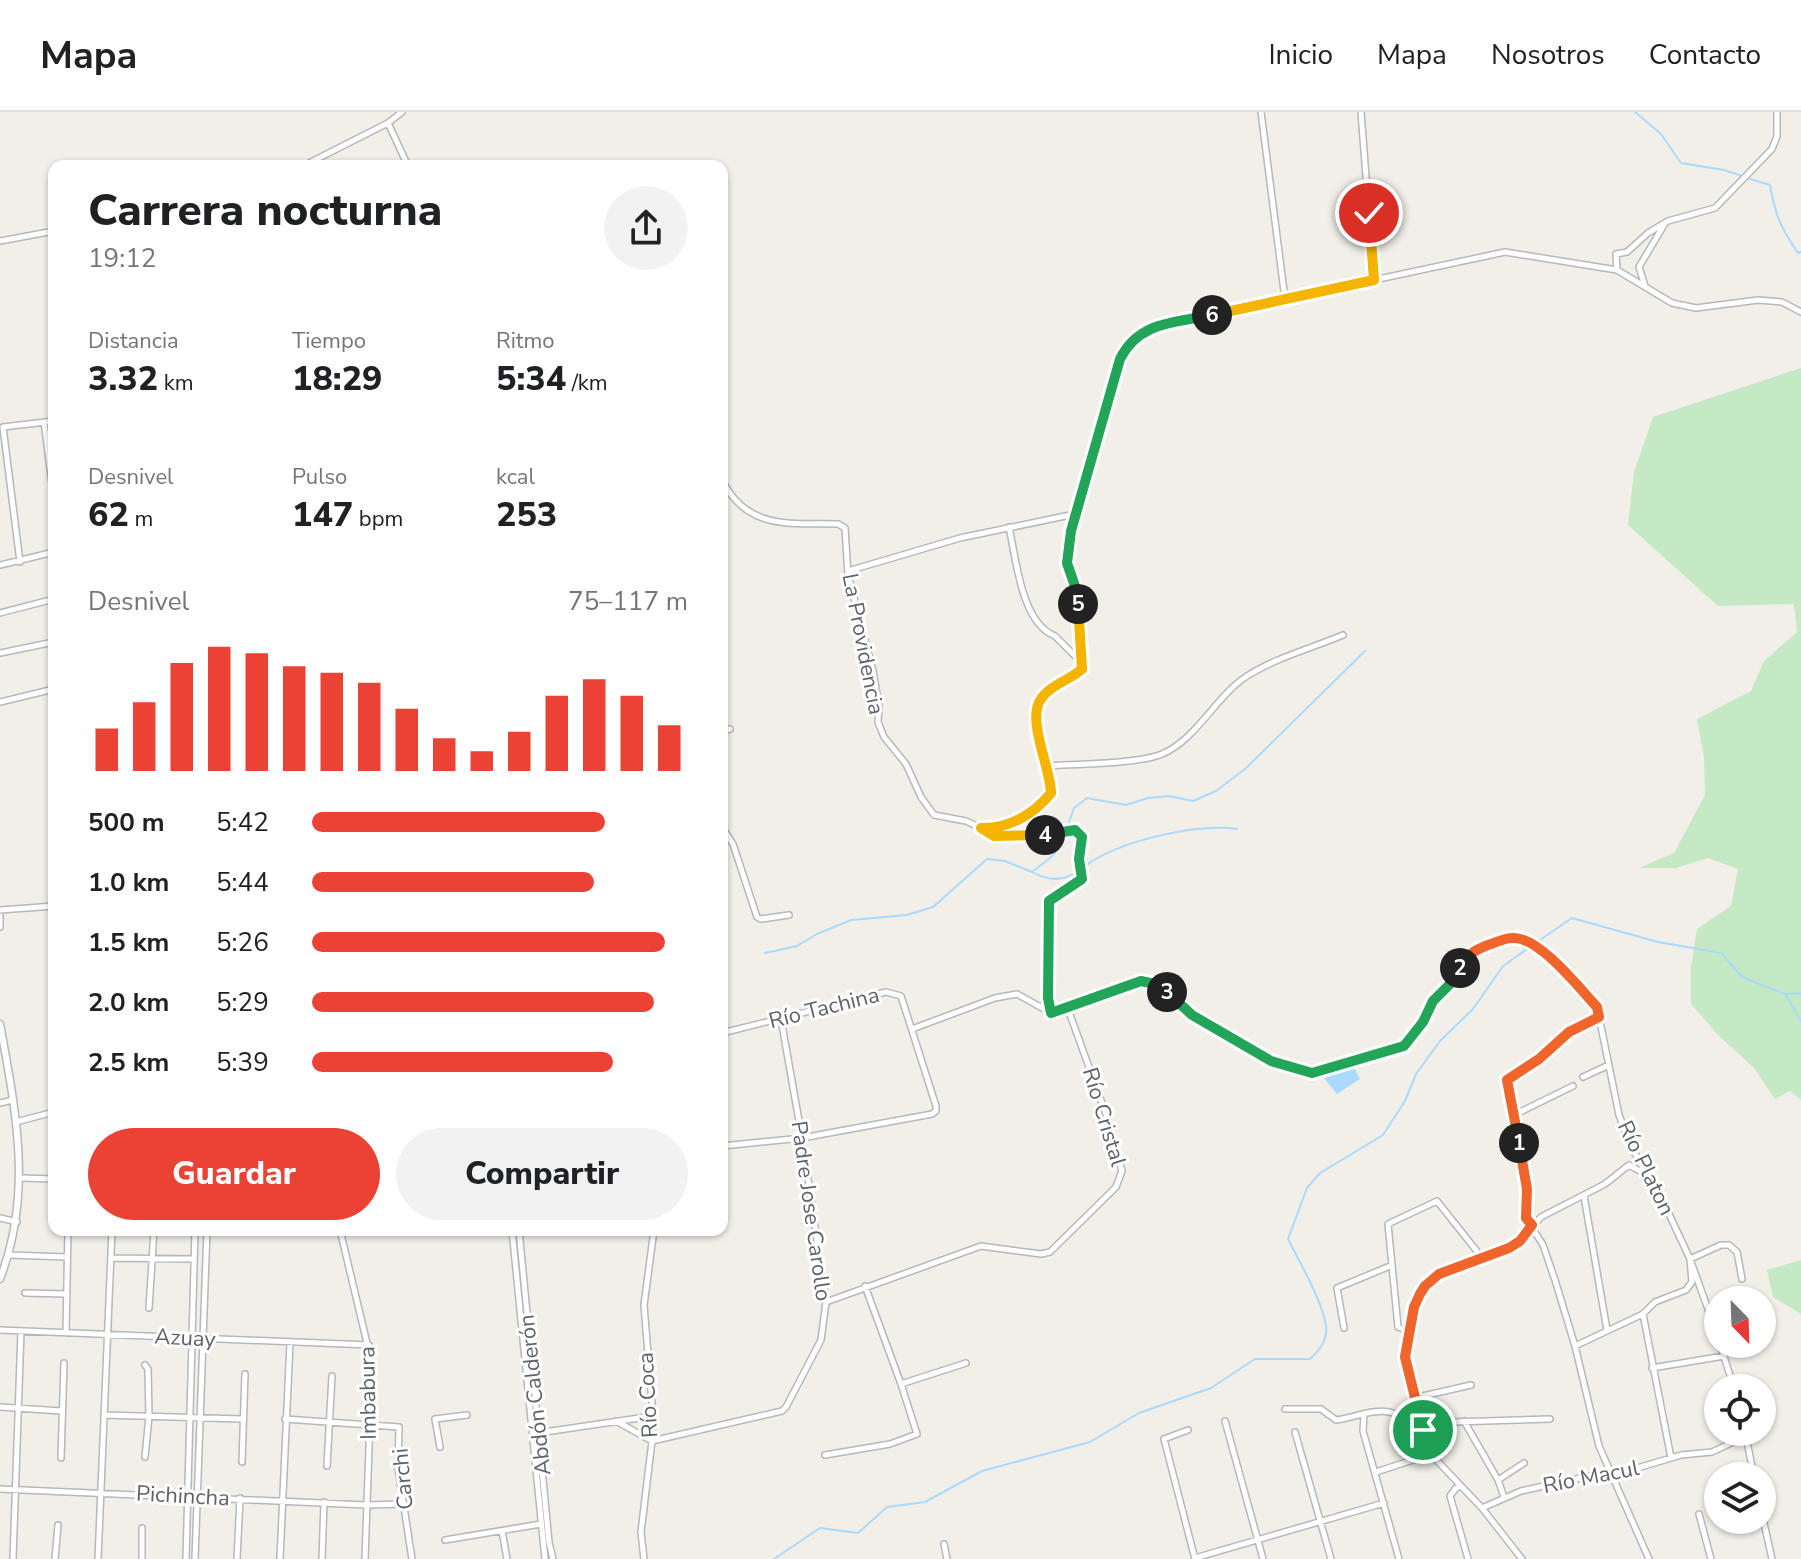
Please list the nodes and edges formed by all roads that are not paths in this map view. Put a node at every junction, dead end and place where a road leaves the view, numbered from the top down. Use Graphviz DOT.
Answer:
graph roads {
  1 [pos="402,112"];
  2 [pos="1261,112"];
  3 [pos="1361,112"];
  4 [pos="1777,112"];
  5 [pos="388,123"];
  6 [pos="315,160"];
  7 [pos="405,160"];
  8 [pos="1665,224"];
  9 [pos="48,232"];
  10 [pos="0,241"];
  11 [pos="1617,270"];
  12 [pos="1374,280"];
  13 [pos="1646,289"];
  14 [pos="1285,299"];
  15 [pos="1801,312"];
  16 [pos="44,422"];
  17 [pos="48,422"];
  18 [pos="2,427"];
  19 [pos="48,453"];
  20 [pos="728,491"];
  21 [pos="1076,514"];
  22 [pos="1063,517"];
  23 [pos="1009,527"];
  24 [pos="1071,531"];
  25 [pos="48,554"];
  26 [pos="20,562"];
  27 [pos="0,565"];
  28 [pos="848,571"];
  29 [pos="48,601"];
  30 [pos="0,613"];
  31 [pos="1343,635"];
  32 [pos="48,643"];
  33 [pos="0,653"];
  34 [pos="1083,665"];
  35 [pos="48,690"];
  36 [pos="0,702"];
  37 [pos="1046,766"];
  38 [pos="981,828"];
  39 [pos="728,836"];
  40 [pos="48,907"];
  41 [pos="0,913"];
  42 [pos="789,915"];
  43 [pos="0,927"];
  44 [pos="1068,1009"];
  45 [pos="1051,1013"];
  46 [pos="1599,1017"];
  47 [pos="781,1019"];
  48 [pos="0,1027"];
  49 [pos="912,1029"];
  50 [pos="728,1032"];
  51 [pos="1609,1065"];
  52 [pos="1583,1077"];
  53 [pos="1573,1086"];
  54 [pos="12,1100"];
  55 [pos="0,1103"];
  56 [pos="48,1114"];
  57 [pos="1514,1115"];
  58 [pos="16,1122"];
  59 [pos="802,1138"];
  60 [pos="728,1145"];
  61 [pos="1632,1148"];
  62 [pos="1629,1165"];
  63 [pos="1648,1175"];
  64 [pos="21,1178"];
  65 [pos="48,1179"];
  66 [pos="1584,1196"];
  67 [pos="0,1218"];
  68 [pos="17,1222"];
  69 [pos="1532,1225"];
  70 [pos="68,1236"];
  71 [pos="112,1236"];
  72 [pos="154,1236"];
  73 [pos="195,1236"];
  74 [pos="207,1236"];
  75 [pos="342,1236"];
  76 [pos="513,1236"];
  77 [pos="520,1236"];
  78 [pos="653,1236"];
  79 [pos="9,1255"];
  80 [pos="67,1257"];
  81 [pos="112,1258"];
  82 [pos="1479,1258"];
  83 [pos="153,1259"];
  84 [pos="193,1259"];
  85 [pos="1690,1259"];
  86 [pos="1390,1266"];
  87 [pos="0,1279"];
  88 [pos="1742,1279"];
  89 [pos="865,1286"];
  90 [pos="25,1293"];
  91 [pos="65,1294"];
  92 [pos="1704,1298"];
  93 [pos="826,1302"];
  94 [pos="149,1308"];
  95 [pos="1643,1314"];
  96 [pos="1344,1328"];
  97 [pos="0,1330"];
  98 [pos="1607,1330"];
  99 [pos="21,1331"];
  100 [pos="1411,1332"];
  101 [pos="66,1333"];
  102 [pos="108,1335"];
  103 [pos="193,1338"];
  104 [pos="202,1338"];
  105 [pos="290,1343"];
  106 [pos="369,1345"];
  107 [pos="1575,1346"];
  108 [pos="1712,1358"];
  109 [pos="64,1363"];
  110 [pos="966,1363"];
  111 [pos="145,1365"];
  112 [pos="1652,1368"];
  113 [pos="245,1374"];
  114 [pos="332,1376"];
  115 [pos="901,1384"];
  116 [pos="1471,1385"];
  117 [pos="1414,1398"];
  118 [pos="0,1407"];
  119 [pos="18,1408"];
  120 [pos="1285,1409"];
  121 [pos="62,1411"];
  122 [pos="105,1415"];
  123 [pos="467,1415"];
  124 [pos="1364,1415"];
  125 [pos="149,1416"];
  126 [pos="653,1416"];
  127 [pos="190,1417"];
  128 [pos="200,1417"];
  129 [pos="1352,1417"];
  130 [pos="242,1419"];
  131 [pos="285,1419"];
  132 [pos="1550,1419"];
  133 [pos="330,1421"];
  134 [pos="616,1421"];
  135 [pos="1225,1421"];
  136 [pos="1464,1421"];
  137 [pos="371,1423"];
  138 [pos="1422,1425"];
  139 [pos="1188,1430"];
  140 [pos="1363,1431"];
  141 [pos="1295,1432"];
  142 [pos="536,1433"];
  143 [pos="652,1441"];
  144 [pos="1723,1446"];
  145 [pos="440,1447"];
  146 [pos="1429,1452"];
  147 [pos="825,1455"];
  148 [pos="145,1457"];
  149 [pos="61,1458"];
  150 [pos="1671,1458"];
  151 [pos="242,1462"];
  152 [pos="1524,1463"];
  153 [pos="327,1466"];
  154 [pos="1376,1472"];
  155 [pos="1609,1474"];
  156 [pos="1498,1480"];
  157 [pos="1461,1486"];
  158 [pos="0,1489"];
  159 [pos="16,1490"];
  160 [pos="102,1492"];
  161 [pos="189,1496"];
  162 [pos="199,1496"];
  163 [pos="1504,1497"];
  164 [pos="240,1498"];
  165 [pos="284,1500"];
  166 [pos="324,1502"];
  167 [pos="1384,1503"];
  168 [pos="404,1504"];
  169 [pos="366,1505"];
  170 [pos="1482,1508"];
  171 [pos="1699,1514"];
  172 [pos="1321,1521"];
  173 [pos="541,1524"];
  174 [pos="58,1525"];
  175 [pos="142,1528"];
  176 [pos="502,1531"];
  177 [pos="1766,1534"];
  178 [pos="445,1540"];
  179 [pos="1258,1541"];
  180 [pos="944,1544"];
  181 [pos="1195,1558"];
  182 [pos="13,1559"];
  183 [pos="55,1559"];
  184 [pos="98,1559"];
  185 [pos="142,1559"];
  186 [pos="186,1559"];
  187 [pos="195,1559"];
  188 [pos="237,1559"];
  189 [pos="280,1559"];
  190 [pos="322,1559"];
  191 [pos="365,1559"];
  192 [pos="412,1559"];
  193 [pos="507,1559"];
  194 [pos="545,1559"];
  195 [pos="553,1559"];
  196 [pos="644,1559"];
  197 [pos="947,1559"];
  198 [pos="1263,1559"];
  199 [pos="1331,1559"];
  200 [pos="1399,1559"];
  201 [pos="1468,1559"];
  202 [pos="1522,1559"];
  203 [pos="1649,1559"];
  204 [pos="1711,1559"];
  205 [pos="1772,1559"];
  1 -- 5 [label="street"];
  2 -- 14 [label="street"];
  3 -- 12 [label="street"];
  4 -- 8 [label="street"];
  5 -- 6 [label="street"];
  5 -- 7 [label="street"];
  8 -- 11 [label="street"];
  8 -- 13 [label="street"];
  9 -- 10 [label="street"];
  11 -- 12 [label="street"];
  11 -- 13 [label="street"];
  12 -- 14 [label="street"];
  13 -- 15 [label="street"];
  14 -- 21 [label="street"];
  16 -- 17 [label="street"];
  16 -- 18 [label="street"];
  16 -- 19 [label="street"];
  18 -- 26 [label="street"];
  20 -- 28 [label="street, La Providencia"];
  21 -- 22 [label="street"];
  21 -- 24 [label="street"];
  22 -- 23 [label="street"];
  22 -- 24 [label="street"];
  23 -- 28 [label="street"];
  23 -- 34 [label="street"];
  24 -- 34 [label="street"];
  25 -- 26 [label="street"];
  26 -- 27 [label="street"];
  28 -- 38 [label="street, La Providencia"];
  29 -- 30 [label="street"];
  31 -- 37 [label="street"];
  32 -- 33 [label="street"];
  34 -- 37 [label="street, La Providencia"];
  35 -- 36 [label="street"];
  37 -- 38 [label="street, La Providencia"];
  38 -- 45 [label="street"];
  39 -- 42 [label="street"];
  40 -- 41 [label="street"];
  41 -- 43 [label="street"];
  44 -- 45 [label="street"];
  44 -- 46 [label="street, Río Platon"];
  44 -- 89 [label="street, Río Cristal"];
  45 -- 49 [label="street"];
  46 -- 51 [label="street, Río Platon"];
  46 -- 57 [label="street"];
  47 -- 49 [label="street, Río Tachina"];
  47 -- 50 [label="street, Río Tachina"];
  47 -- 59 [label="street, Padre Jose Carollo"];
  48 -- 54 [label="street"];
  49 -- 59 [label="street, Río Tachina"];
  51 -- 52 [label="street"];
  51 -- 61 [label="street, Río Platon"];
  53 -- 57 [label="street"];
  54 -- 55 [label="street"];
  54 -- 58 [label="street"];
  56 -- 58 [label="street"];
  57 -- 69 [label="street"];
  58 -- 64 [label="street"];
  59 -- 60 [label="street"];
  59 -- 93 [label="street, Padre Jose Carollo"];
  61 -- 62 [label="street"];
  61 -- 63 [label="street, Río Platon"];
  62 -- 63 [label="street"];
  62 -- 66 [label="street"];
  63 -- 85 [label="street, Río Platon"];
  64 -- 65 [label="street"];
  64 -- 68 [label="street"];
  66 -- 69 [label="street"];
  66 -- 98 [label="street"];
  67 -- 68 [label="street"];
  68 -- 79 [label="street"];
  69 -- 82 [label="street"];
  69 -- 107 [label="street"];
  70 -- 80 [label="street"];
  71 -- 81 [label="street"];
  72 -- 83 [label="street"];
  73 -- 84 [label="street"];
  74 -- 104 [label="street"];
  75 -- 106 [label="street, Imbabura"];
  76 -- 142 [label="street, Abdón Calderón"];
  77 -- 142 [label="street, Abdón Calderón"];
  78 -- 126 [label="street, Río Coca"];
  79 -- 80 [label="street"];
  79 -- 87 [label="street"];
  80 -- 91 [label="street"];
  81 -- 83 [label="street"];
  81 -- 102 [label="street"];
  82 -- 86 [label="street"];
  82 -- 100 [label="street"];
  83 -- 84 [label="street"];
  83 -- 94 [label="street"];
  84 -- 103 [label="street"];
  85 -- 88 [label="street"];
  85 -- 92 [label="street, Río Platon"];
  85 -- 95 [label="street"];
  86 -- 96 [label="street"];
  86 -- 100 [label="street"];
  89 -- 93 [label="street, Río Cristal"];
  89 -- 115 [label="street"];
  90 -- 91 [label="street"];
  91 -- 101 [label="street"];
  93 -- 143 [label="street, Padre Jose Carollo"];
  95 -- 98 [label="street"];
  95 -- 112 [label="street"];
  97 -- 99 [label="street, Azuay"];
  98 -- 107 [label="street"];
  99 -- 101 [label="street, Azuay"];
  99 -- 119 [label="street"];
  100 -- 117 [label="street"];
  101 -- 102 [label="street, Azuay"];
  102 -- 103 [label="street, Azuay"];
  102 -- 122 [label="street"];
  103 -- 104 [label="street, Azuay"];
  103 -- 127 [label="street"];
  104 -- 105 [label="street, Azuay"];
  104 -- 128 [label="street"];
  105 -- 106 [label="street, Azuay"];
  105 -- 131 [label="street"];
  106 -- 137 [label="street, Imbabura"];
  107 -- 155 [label="street"];
  108 -- 112 [label="street"];
  109 -- 121 [label="street"];
  110 -- 115 [label="street"];
  111 -- 125 [label="street"];
  112 -- 150 [label="street"];
  113 -- 130 [label="street"];
  114 -- 133 [label="street"];
  115 -- 147 [label="street"];
  116 -- 117 [label="street"];
  117 -- 138 [label="street"];
  118 -- 119 [label="street"];
  119 -- 121 [label="street"];
  119 -- 159 [label="street"];
  120 -- 129 [label="street"];
  121 -- 149 [label="street"];
  122 -- 125 [label="street"];
  122 -- 160 [label="street"];
  123 -- 145 [label="street"];
  124 -- 129 [label="street"];
  124 -- 138 [label="street"];
  124 -- 140 [label="street"];
  125 -- 127 [label="street"];
  125 -- 148 [label="street"];
  126 -- 134 [label="street"];
  126 -- 143 [label="street, Río Coca"];
  127 -- 128 [label="street"];
  127 -- 161 [label="street"];
  128 -- 130 [label="street"];
  128 -- 162 [label="street"];
  129 -- 140 [label="street"];
  130 -- 151 [label="street"];
  131 -- 133 [label="street"];
  131 -- 165 [label="street"];
  132 -- 136 [label="street"];
  133 -- 137 [label="street"];
  133 -- 153 [label="street"];
  134 -- 142 [label="street"];
  134 -- 143 [label="street"];
  135 -- 179 [label="street"];
  136 -- 138 [label="street"];
  136 -- 156 [label="street"];
  137 -- 168 [label="street, Carchi"];
  137 -- 169 [label="street, Imbabura"];
  138 -- 146 [label="street"];
  139 -- 181 [label="street"];
  140 -- 154 [label="street"];
  141 -- 172 [label="street"];
  142 -- 173 [label="street, Abdón Calderón"];
  142 -- 195 [label="street, Abdón Calderón"];
  143 -- 196 [label="street, Río Coca"];
  144 -- 150 [label="street, Río Macul"];
  146 -- 154 [label="street"];
  146 -- 157 [label="street"];
  150 -- 155 [label="street, Río Macul"];
  152 -- 156 [label="street"];
  154 -- 167 [label="street"];
  155 -- 163 [label="street, Río Macul"];
  155 -- 203 [label="street"];
  156 -- 163 [label="street"];
  157 -- 170 [label="street"];
  157 -- 201 [label="street"];
  158 -- 159 [label="street, Pichincha"];
  159 -- 160 [label="street, Pichincha"];
  159 -- 182 [label="street"];
  160 -- 161 [label="street, Pichincha"];
  160 -- 184 [label="street"];
  161 -- 162 [label="street, Pichincha"];
  161 -- 186 [label="street"];
  162 -- 164 [label="street, Pichincha"];
  162 -- 187 [label="street"];
  163 -- 170 [label="street, Río Macul"];
  164 -- 165 [label="street, Pichincha"];
  164 -- 188 [label="street"];
  165 -- 166 [label="street, Pichincha"];
  165 -- 189 [label="street"];
  166 -- 169 [label="street, Pichincha"];
  166 -- 190 [label="street"];
  167 -- 172 [label="street"];
  167 -- 200 [label="street"];
  168 -- 169 [label="street, Pichincha"];
  168 -- 192 [label="street, Carchi"];
  169 -- 191 [label="street, Imbabura"];
  170 -- 202 [label="street"];
  171 -- 204 [label="street"];
  172 -- 179 [label="street"];
  172 -- 199 [label="street"];
  173 -- 176 [label="street"];
  173 -- 194 [label="street, Abdón Calderón"];
  174 -- 183 [label="street"];
  175 -- 185 [label="street"];
  176 -- 178 [label="street"];
  176 -- 193 [label="street"];
  177 -- 205 [label="street"];
  179 -- 181 [label="street"];
  179 -- 198 [label="street"];
  180 -- 197 [label="street"];
}
